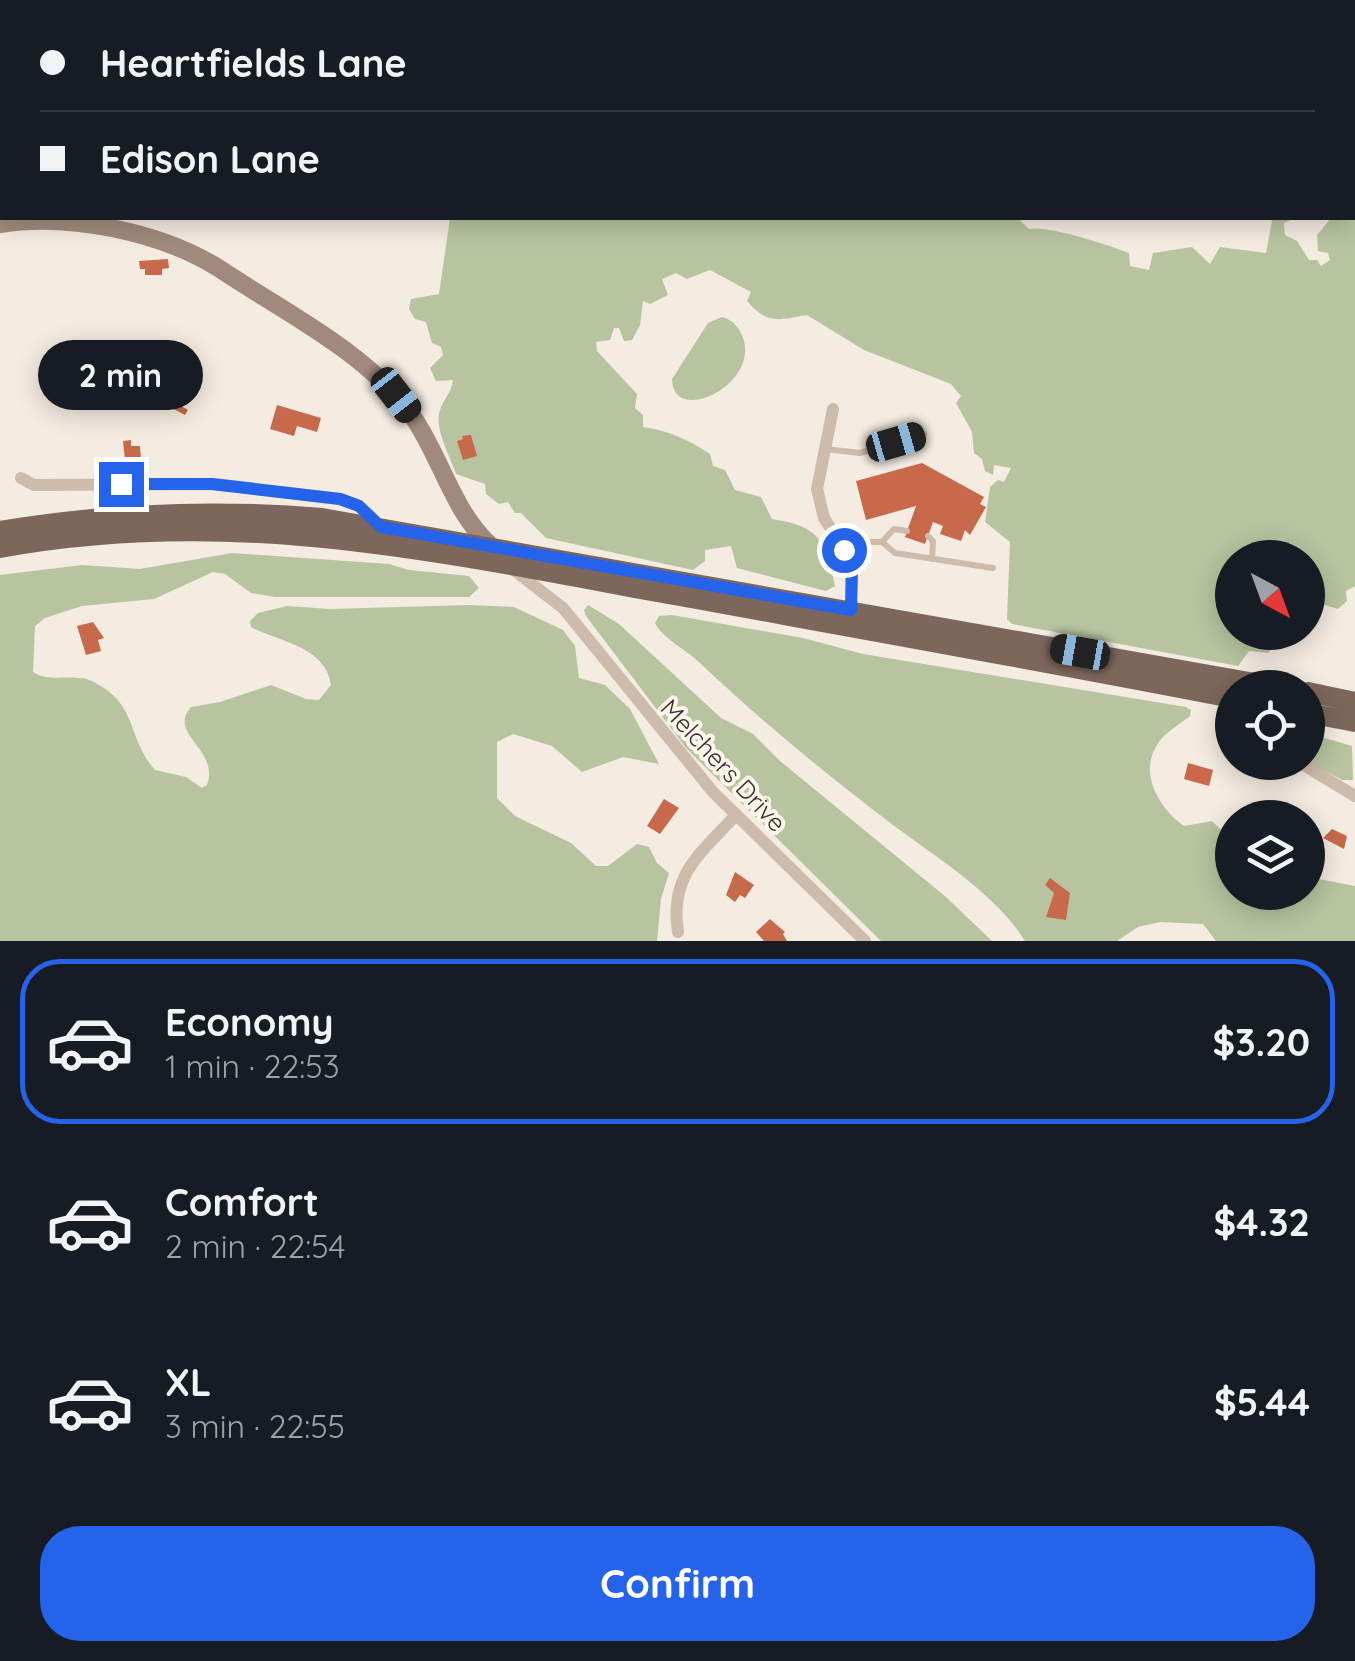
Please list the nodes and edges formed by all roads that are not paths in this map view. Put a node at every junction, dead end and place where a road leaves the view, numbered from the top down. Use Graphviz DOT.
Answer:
graph roads {
  1 [pos="0,224"];
  2 [pos="833,410"];
  3 [pos="924,434"];
  4 [pos="825,450"];
  5 [pos="21,478"];
  6 [pos="456,499"];
  7 [pos="381,527"];
  8 [pos="907,530"];
  9 [pos="0,531"];
  10 [pos="928,536"];
  11 [pos="449,538"];
  12 [pos="882,542"];
  13 [pos="491,546"];
  14 [pos="0,548"];
  15 [pos="844,550"];
  16 [pos="932,558"];
  17 [pos="506,565"];
  18 [pos="993,568"];
  19 [pos="560,574"];
  20 [pos="562,608"];
  21 [pos="851,610"];
  22 [pos="1215,684"];
  23 [pos="1215,684"];
  24 [pos="1325,696"];
  25 [pos="1355,702"];
  26 [pos="1325,716"];
  27 [pos="1355,722"];
  28 [pos="1325,778"];
  29 [pos="1355,796"];
  30 [pos="736,815"];
  31 [pos="678,932"];
  32 [pos="865,941"];
  1 -- 6 [label="street"];
  2 -- 4 [label="street"];
  3 -- 4 [label="lane"];
  4 -- 15 [label="street"];
  5 -- 7 [label="street"];
  6 -- 11 [label="street"];
  6 -- 13 [label="street"];
  7 -- 9 [label="main road"];
  7 -- 11 [label="main road"];
  8 -- 12 [label="lane"];
  10 -- 16 [label="lane"];
  11 -- 13 [label="main road"];
  12 -- 15 [label="lane"];
  12 -- 16 [label="lane"];
  13 -- 21 [label="main road"];
  14 -- 17 [label="main road"];
  15 -- 21 [label="street"];
  16 -- 18 [label="lane"];
  17 -- 19 [label="main road"];
  17 -- 20 [label="street, Melchers Drive"];
  19 -- 20 [label="street"];
  19 -- 23 [label="main road"];
  20 -- 30 [label="street, Melchers Drive"];
  21 -- 22 [label="main road"];
  24 -- 25 [label="main road"];
  26 -- 27 [label="main road"];
  28 -- 29 [label="street"];
  30 -- 31 [label="street"];
  30 -- 32 [label="street, Melchers Drive"];
}
